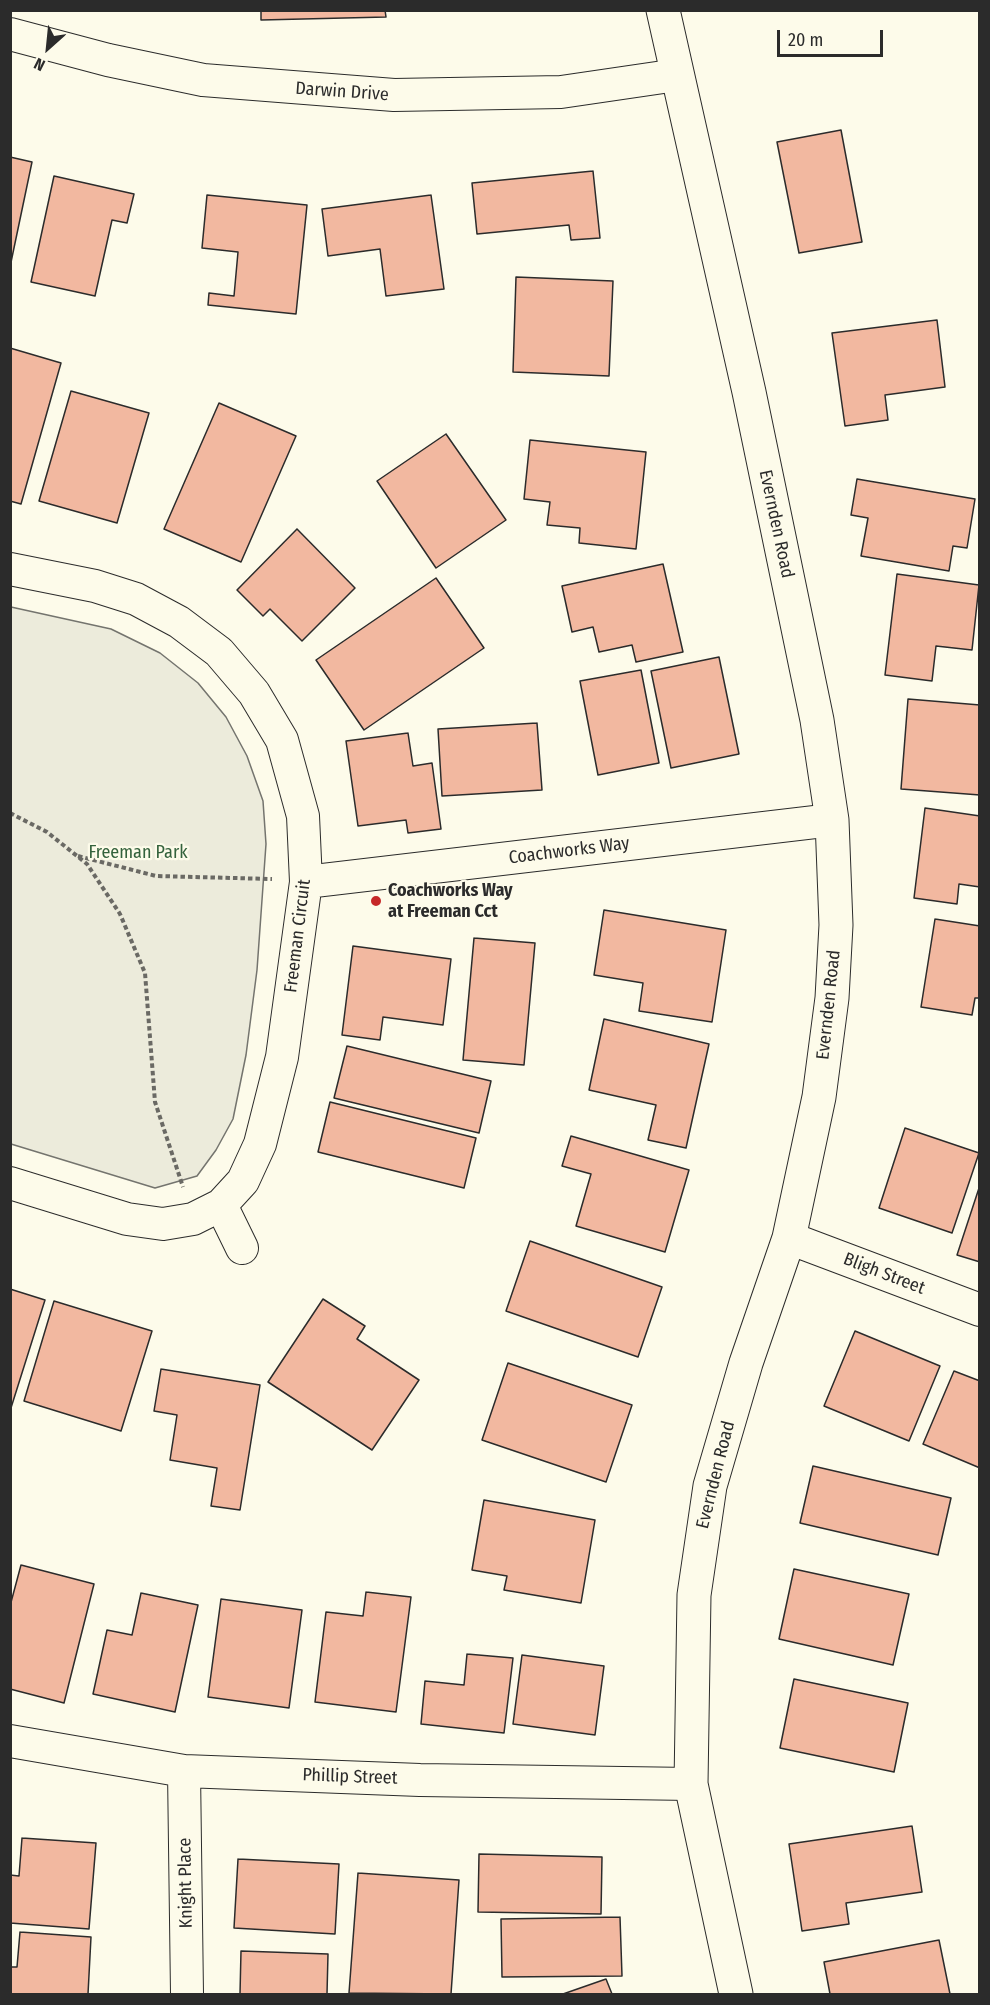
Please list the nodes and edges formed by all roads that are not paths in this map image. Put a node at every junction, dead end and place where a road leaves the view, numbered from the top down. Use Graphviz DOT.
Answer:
graph roads {
  1 [pos="663,10"];
  2 [pos="10,34"];
  3 [pos="677,75"];
  4 [pos="10,569"];
  5 [pos="832,820"];
  6 [pos="306,882"];
  7 [pos="10,1183"];
  8 [pos="221,1205"];
  9 [pos="789,1238"];
  10 [pos="242,1248"];
  11 [pos="980,1310"];
  12 [pos="10,1742"];
  13 [pos="184,1771"];
  14 [pos="691,1784"];
  15 [pos="187,1995"];
  16 [pos="736,1995"];
  1 -- 3 [label="street, Evernden Road"];
  2 -- 3 [label="street, Darwin Drive"];
  3 -- 5 [label="street, Evernden Road"];
  4 -- 6 [label="street, Freeman Circuit"];
  5 -- 6 [label="street, Coachworks Way"];
  5 -- 9 [label="street, Evernden Road"];
  6 -- 8 [label="street, Freeman Circuit"];
  7 -- 8 [label="street, Freeman Circuit"];
  8 -- 10 [label="street"];
  9 -- 11 [label="street, Bligh Street"];
  9 -- 14 [label="street, Evernden Road"];
  12 -- 13 [label="street, Phillip Street"];
  13 -- 14 [label="street, Phillip Street"];
  13 -- 15 [label="street, Knight Place"];
  14 -- 16 [label="street, Evernden Road"];
}
